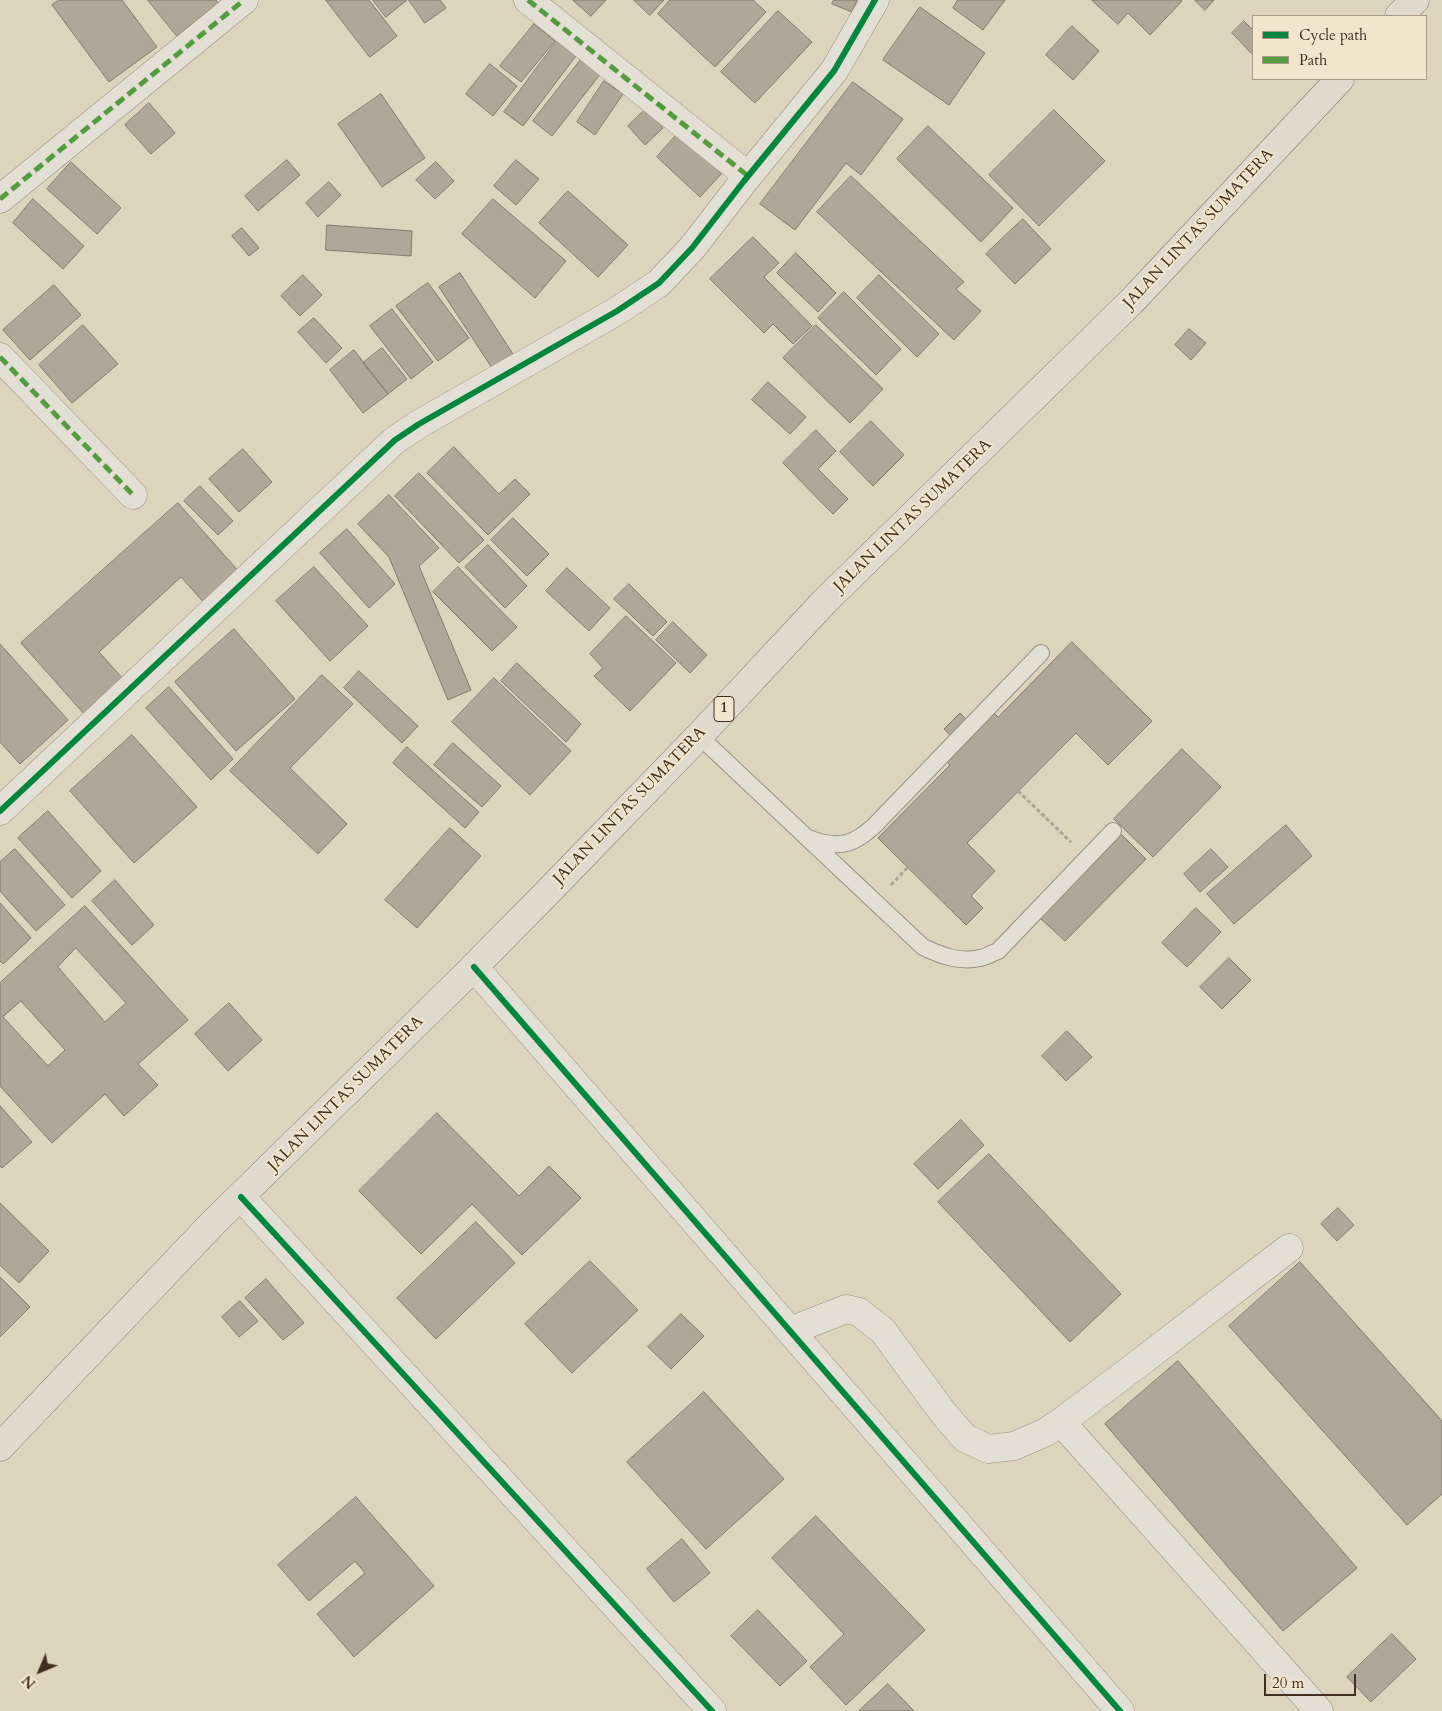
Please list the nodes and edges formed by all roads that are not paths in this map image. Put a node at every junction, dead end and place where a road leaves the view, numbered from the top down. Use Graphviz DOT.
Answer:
graph roads {
  1 [pos="244,0"];
  2 [pos="528,0"];
  3 [pos="875,0"];
  4 [pos="1415,0"];
  5 [pos="1400,15"];
  6 [pos="1339,80"];
  7 [pos="748,176"];
  8 [pos="0,199"];
  9 [pos="0,357"];
  10 [pos="133,495"];
  11 [pos="1041,653"];
  12 [pos="699,736"];
  13 [pos="0,811"];
  14 [pos="1113,831"];
  15 [pos="806,838"];
  16 [pos="474,967"];
  17 [pos="241,1197"];
  18 [pos="1289,1248"];
  19 [pos="790,1330"];
  20 [pos="1061,1422"];
  21 [pos="0,1447"];
  22 [pos="712,1711"];
  23 [pos="1120,1711"];
  24 [pos="1319,1711"];
  1 -- 8 [label="street"];
  2 -- 7 [label="street"];
  3 -- 7 [label="street"];
  4 -- 5 [label="highway"];
  6 -- 12 [label="highway, JALAN LINTAS SUMATERA / 1"];
  7 -- 13 [label="street"];
  9 -- 10 [label="street"];
  11 -- 15 [label="lane"];
  12 -- 15 [label="lane"];
  12 -- 16 [label="highway, JALAN LINTAS SUMATERA / 1"];
  14 -- 15 [label="lane"];
  16 -- 17 [label="highway, JALAN LINTAS SUMATERA / 1"];
  16 -- 19 [label="street"];
  17 -- 21 [label="highway, JALAN LINTAS SUMATERA / 1"];
  17 -- 22 [label="street"];
  18 -- 20 [label="street"];
  19 -- 20 [label="street"];
  19 -- 23 [label="street"];
  20 -- 24 [label="street"];
}
